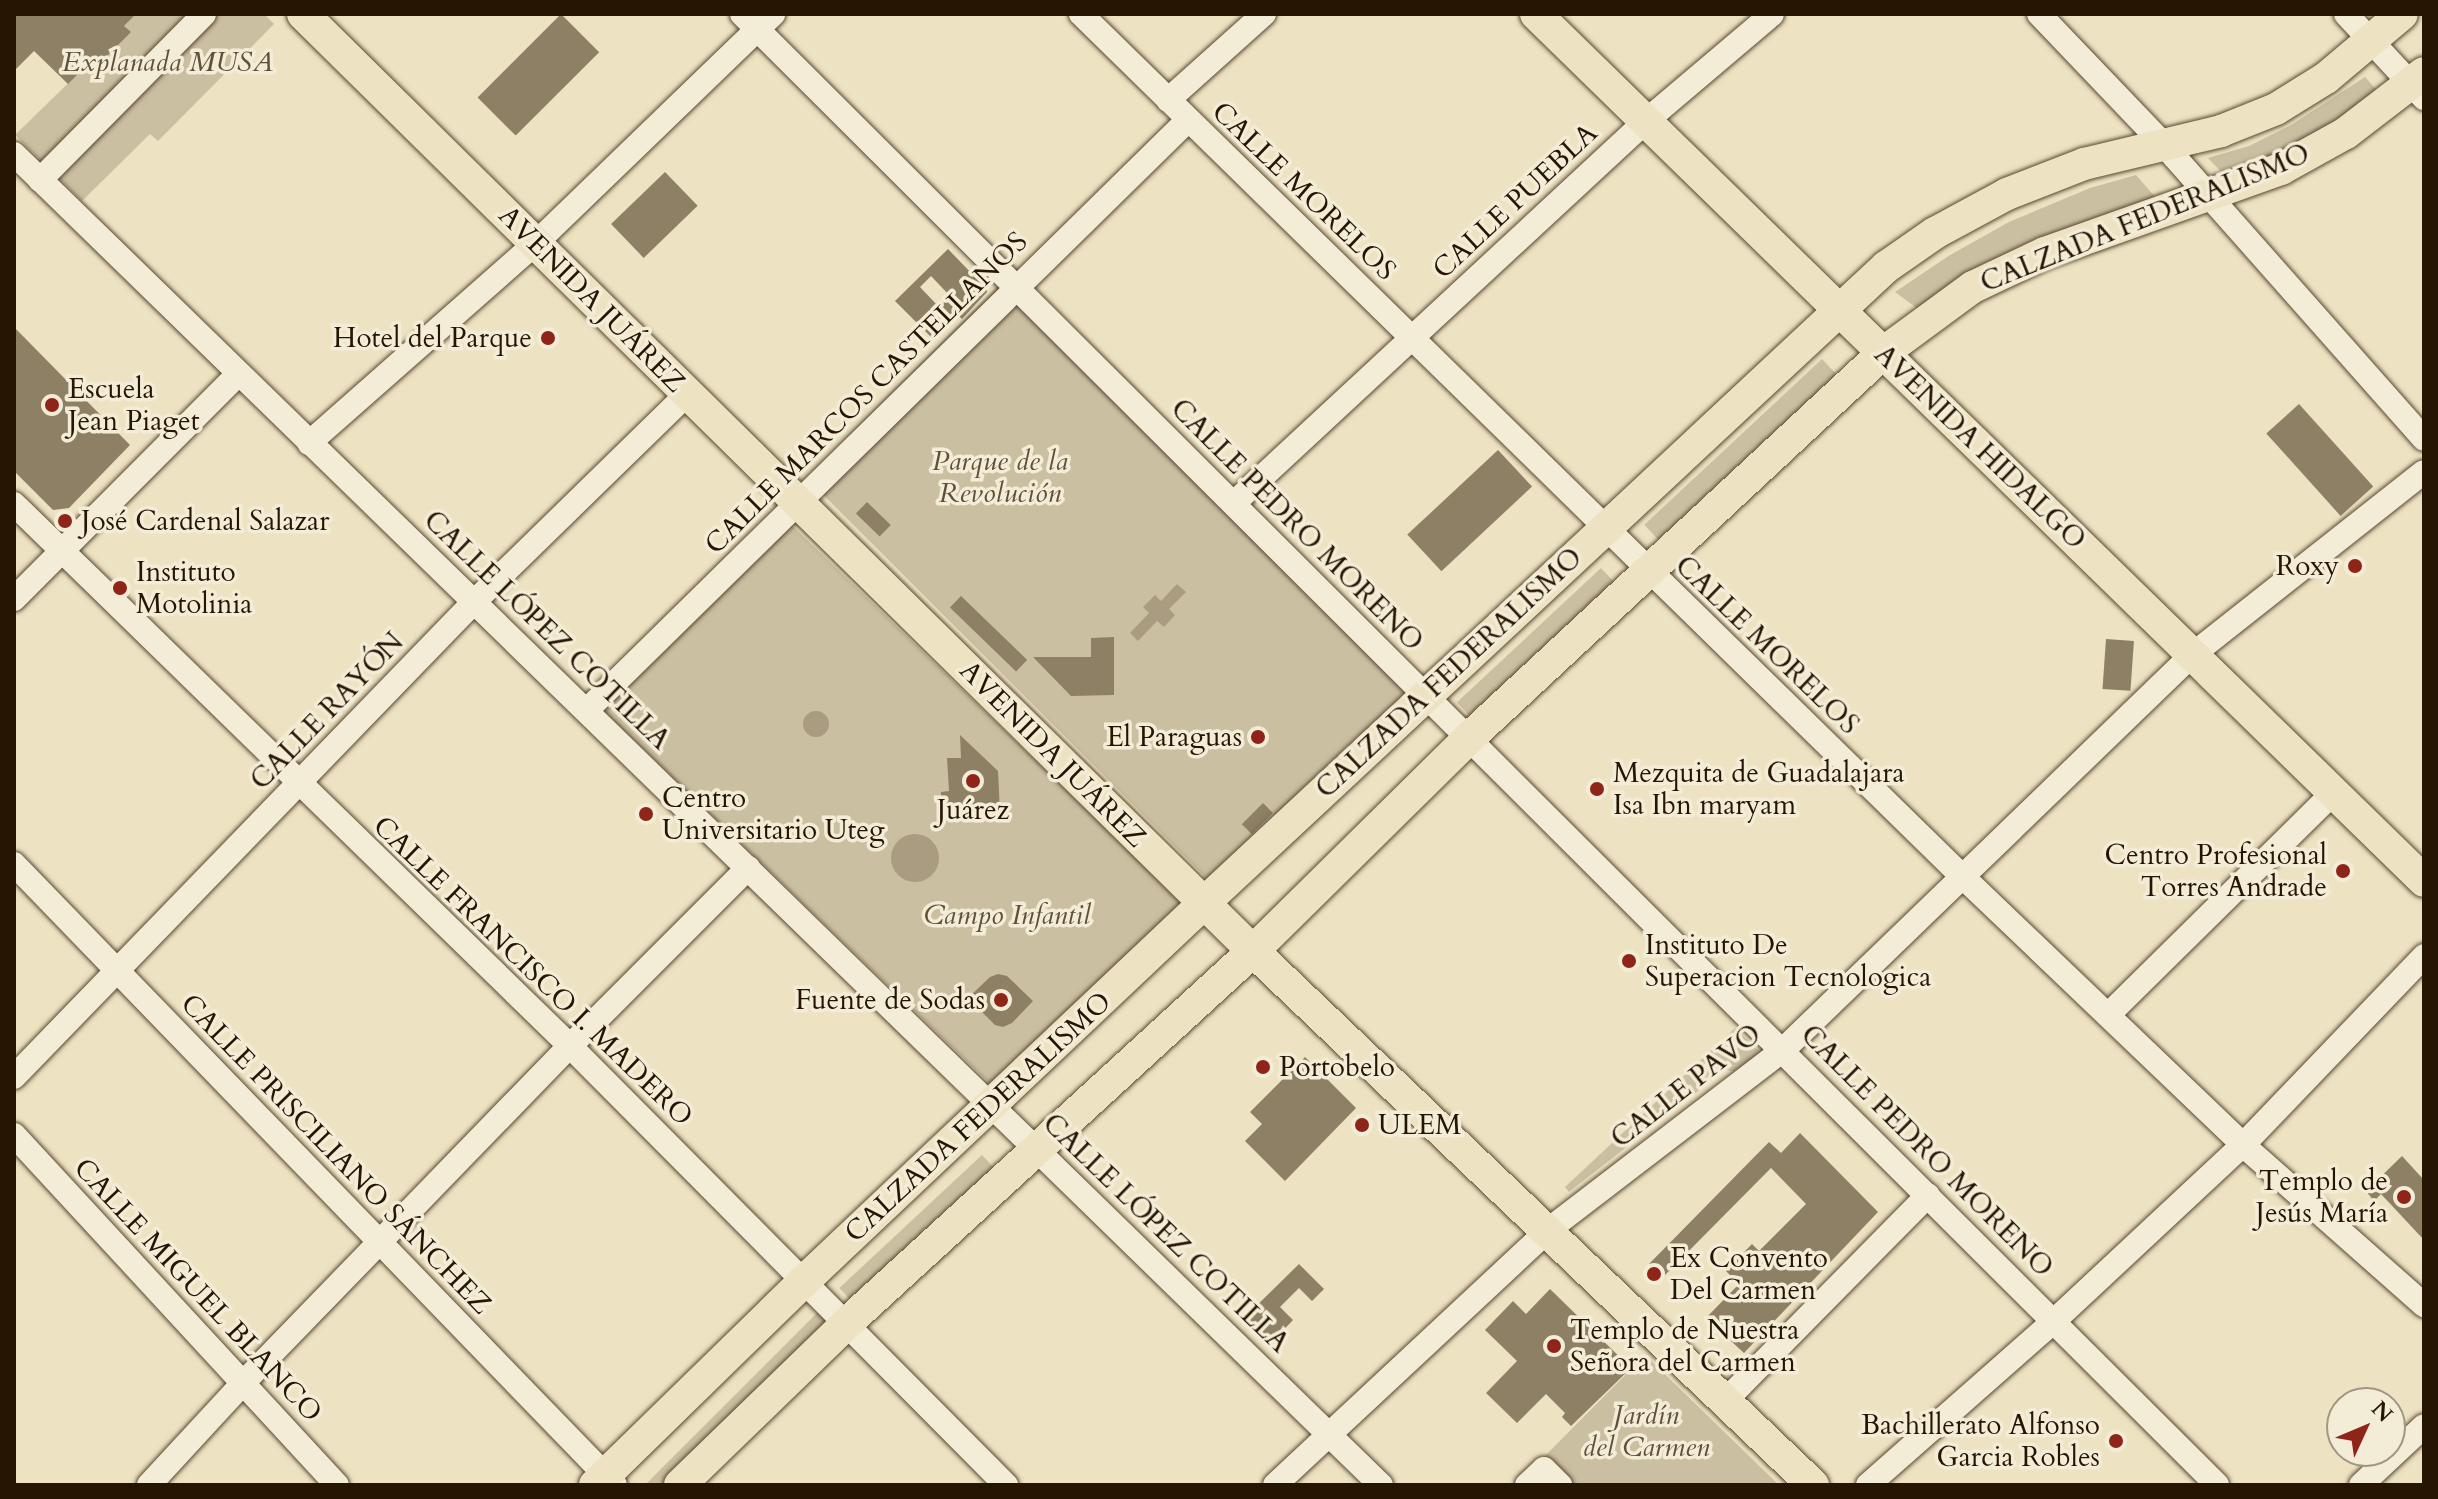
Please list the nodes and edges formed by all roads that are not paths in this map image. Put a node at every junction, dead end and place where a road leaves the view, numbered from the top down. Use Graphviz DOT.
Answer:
graph roads {
  1 [pos="204,14"];
  2 [pos="303,14"];
  3 [pos="1081,14"];
  4 [pos="1264,14"];
  5 [pos="1536,14"];
  6 [pos="1772,14"];
  7 [pos="2039,14"];
  8 [pos="2346,14"];
  9 [pos="2402,14"];
  10 [pos="758,19"];
  11 [pos="2372,41"];
  12 [pos="2420,85"];
  13 [pos="1168,100"];
  14 [pos="1188,120"];
  15 [pos="1646,121"];
  16 [pos="2164,145"];
  17 [pos="24,171"];
  18 [pos="2207,198"];
  19 [pos="536,243"];
  20 [pos="1016,287"];
  21 [pos="1838,309"];
  22 [pos="1411,338"];
  23 [pos="1883,353"];
  24 [pos="238,374"];
  25 [pos="688,393"];
  26 [pos="2424,439"];
  27 [pos="309,443"];
  28 [pos="2424,472"];
  29 [pos="798,502"];
  30 [pos="1234,503"];
  31 [pos="14,504"];
  32 [pos="1604,527"];
  33 [pos="61,552"];
  34 [pos="1649,572"];
  35 [pos="14,599"];
  36 [pos="475,601"];
  37 [pos="2192,655"];
  38 [pos="1426,695"];
  39 [pos="587,710"];
  40 [pos="1469,738"];
  41 [pos="298,784"];
  42 [pos="2333,793"];
  43 [pos="14,864"];
  44 [pos="748,868"];
  45 [pos="1963,877"];
  46 [pos="2424,881"];
  47 [pos="1204,903"];
  48 [pos="1253,951"];
  49 [pos="2424,956"];
  50 [pos="117,971"];
  51 [pos="2108,1015"];
  52 [pos="570,1046"];
  53 [pos="1783,1050"];
  54 [pos="14,1077"];
  55 [pos="991,1105"];
  56 [pos="14,1135"];
  57 [pos="2243,1145"];
  58 [pos="1035,1148"];
  59 [pos="1928,1195"];
  60 [pos="1547,1231"];
  61 [pos="380,1242"];
  62 [pos="803,1282"];
  63 [pos="2424,1305"];
  64 [pos="2054,1321"];
  65 [pos="846,1324"];
  66 [pos="243,1383"];
  67 [pos="1725,1401"];
  68 [pos="2424,1426"];
  69 [pos="1329,1434"];
  70 [pos="605,1482"];
  71 [pos="149,1485"];
  72 [pos="337,1485"];
  73 [pos="680,1485"];
  74 [pos="1006,1485"];
  75 [pos="1275,1485"];
  76 [pos="1381,1485"];
  77 [pos="1813,1485"];
  78 [pos="1868,1485"];
  79 [pos="2217,1485"];
  80 [pos="2361,1485"];
  1 -- 17 [label="street"];
  2 -- 19 [label="main road, AVENIDA JUÁREZ"];
  3 -- 13 [label="street, CALLE MORELOS"];
  4 -- 13 [label="street"];
  5 -- 15 [label="main road, AVENIDA HIDALGO"];
  6 -- 15 [label="street, CALLE PUEBLA"];
  7 -- 16 [label="street"];
  8 -- 11 [label="street"];
  9 -- 11 [label="main road, CALZADA FEDERALISMO"];
  10 -- 19 [label="street"];
  10 -- 20 [label="street, CALLE PEDRO MORENO"];
  11 -- 12 [label="street"];
  11 -- 16 [label="main road, CALZADA FEDERALISMO"];
  12 -- 18 [label="main road, CALZADA FEDERALISMO"];
  13 -- 14 [label="street, CALLE MORELOS"];
  14 -- 20 [label="street, CALLE MARCOS CASTELLANOS"];
  14 -- 22 [label="street, CALLE MORELOS"];
  15 -- 21 [label="main road, AVENIDA HIDALGO"];
  15 -- 22 [label="street, CALLE PUEBLA"];
  16 -- 18 [label="street"];
  16 -- 21 [label="main road, CALZADA FEDERALISMO"];
  17 -- 24 [label="street, CALLE LÓPEZ COTILLA"];
  18 -- 23 [label="main road, CALZADA FEDERALISMO"];
  18 -- 26 [label="street"];
  19 -- 25 [label="main road, AVENIDA JUÁREZ"];
  19 -- 27 [label="street"];
  20 -- 29 [label="street, CALLE MARCOS CASTELLANOS"];
  20 -- 30 [label="street, CALLE PEDRO MORENO"];
  21 -- 23 [label="main road, AVENIDA HIDALGO"];
  21 -- 32 [label="main road, CALZADA FEDERALISMO"];
  22 -- 30 [label="street, CALLE PUEBLA"];
  22 -- 32 [label="street, CALLE MORELOS"];
  23 -- 34 [label="main road, CALZADA FEDERALISMO"];
  23 -- 37 [label="main road, AVENIDA HIDALGO"];
  24 -- 27 [label="street, CALLE LÓPEZ COTILLA"];
  24 -- 33 [label="street"];
  25 -- 29 [label="main road, AVENIDA JUÁREZ"];
  25 -- 36 [label="street, CALLE RAYÓN"];
  27 -- 36 [label="street, CALLE LÓPEZ COTILLA"];
  28 -- 37 [label="street, CALLE PAVO"];
  29 -- 39 [label="street, CALLE MARCOS CASTELLANOS"];
  29 -- 47 [label="main road, AVENIDA JUÁREZ"];
  30 -- 38 [label="street, CALLE PEDRO MORENO"];
  31 -- 33 [label="street, CALLE FRANCISCO I. MADERO"];
  32 -- 34 [label="street, CALLE MORELOS"];
  32 -- 38 [label="main road, CALZADA FEDERALISMO"];
  33 -- 35 [label="street"];
  33 -- 41 [label="street, CALLE FRANCISCO I. MADERO"];
  34 -- 40 [label="main road, CALZADA FEDERALISMO"];
  34 -- 45 [label="street, CALLE MORELOS"];
  36 -- 39 [label="street, CALLE LÓPEZ COTILLA"];
  36 -- 41 [label="street, CALLE RAYÓN"];
  37 -- 42 [label="main road, AVENIDA HIDALGO"];
  37 -- 45 [label="street, CALLE PAVO"];
  38 -- 40 [label="street, CALLE PEDRO MORENO"];
  38 -- 47 [label="main road, CALZADA FEDERALISMO"];
  39 -- 44 [label="street, CALLE LÓPEZ COTILLA"];
  40 -- 48 [label="main road, CALZADA FEDERALISMO"];
  40 -- 53 [label="street, CALLE PEDRO MORENO"];
  41 -- 50 [label="street, CALLE RAYÓN"];
  41 -- 52 [label="street, CALLE FRANCISCO I. MADERO"];
  42 -- 46 [label="main road, AVENIDA HIDALGO"];
  42 -- 51 [label="street"];
  43 -- 50 [label="street, CALLE PRISCILIANO SÁNCHEZ"];
  44 -- 52 [label="street"];
  44 -- 55 [label="street, CALLE LÓPEZ COTILLA"];
  45 -- 51 [label="street, CALLE MORELOS"];
  45 -- 53 [label="street, CALLE PAVO"];
  47 -- 48 [label="main road, AVENIDA JUÁREZ"];
  47 -- 55 [label="main road, CALZADA FEDERALISMO"];
  48 -- 58 [label="main road, CALZADA FEDERALISMO"];
  48 -- 60 [label="main road, AVENIDA JUÁREZ"];
  49 -- 57 [label="street"];
  50 -- 54 [label="street, CALLE RAYÓN"];
  50 -- 61 [label="street, CALLE PRISCILIANO SÁNCHEZ"];
  51 -- 57 [label="street, CALLE MORELOS"];
  52 -- 61 [label="street"];
  52 -- 62 [label="street, CALLE FRANCISCO I. MADERO"];
  53 -- 59 [label="street, CALLE PEDRO MORENO"];
  53 -- 60 [label="street, CALLE PAVO"];
  55 -- 58 [label="street, CALLE LÓPEZ COTILLA"];
  55 -- 62 [label="main road, CALZADA FEDERALISMO"];
  56 -- 66 [label="street, CALLE MIGUEL BLANCO"];
  57 -- 63 [label="street, CALLE MORELOS"];
  57 -- 64 [label="street"];
  58 -- 65 [label="main road, CALZADA FEDERALISMO"];
  58 -- 69 [label="street, CALLE LÓPEZ COTILLA"];
  59 -- 64 [label="street, CALLE PEDRO MORENO"];
  59 -- 67 [label="street"];
  60 -- 67 [label="main road, AVENIDA JUÁREZ"];
  60 -- 69 [label="street, CALLE PAVO"];
  61 -- 66 [label="street"];
  61 -- 70 [label="street, CALLE PRISCILIANO SÁNCHEZ"];
  62 -- 65 [label="street, CALLE FRANCISCO I. MADERO"];
  62 -- 70 [label="main road, CALZADA FEDERALISMO"];
  64 -- 78 [label="street"];
  64 -- 79 [label="street, CALLE PEDRO MORENO"];
  65 -- 73 [label="main road, CALZADA FEDERALISMO"];
  65 -- 74 [label="street, CALLE FRANCISCO I. MADERO"];
  66 -- 71 [label="street"];
  66 -- 72 [label="street, CALLE MIGUEL BLANCO"];
  67 -- 77 [label="main road, AVENIDA JUÁREZ"];
  68 -- 80 [label="street"];
  69 -- 75 [label="street, CALLE PAVO"];
  69 -- 76 [label="street, CALLE LÓPEZ COTILLA"];
}
